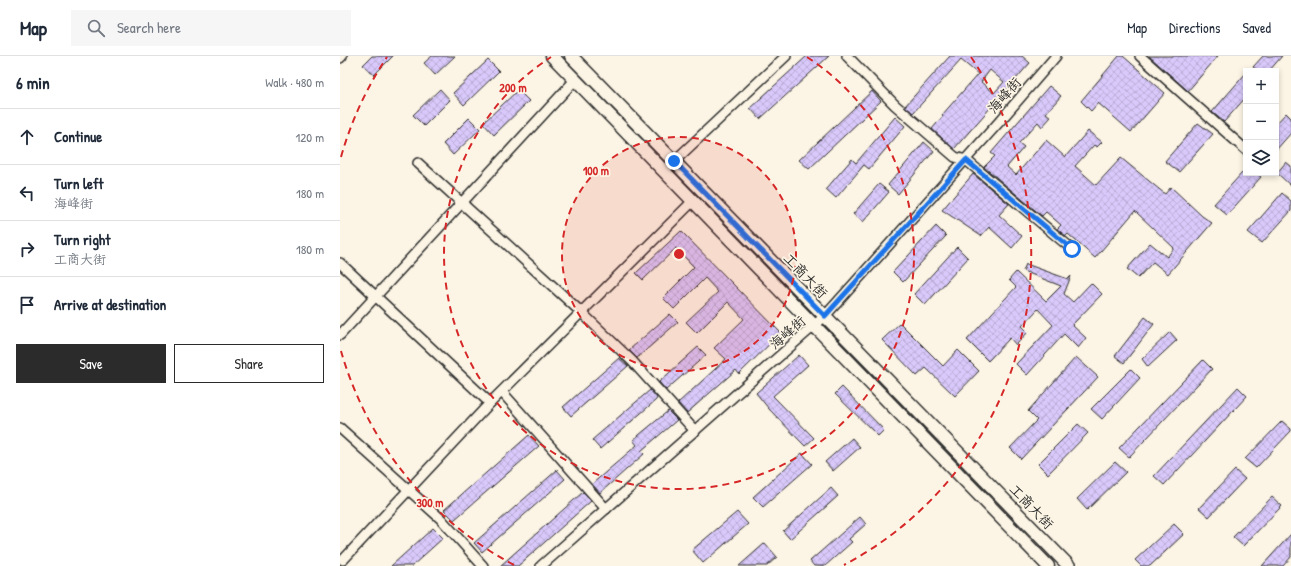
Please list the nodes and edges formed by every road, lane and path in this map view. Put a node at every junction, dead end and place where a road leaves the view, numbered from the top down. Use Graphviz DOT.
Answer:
graph roads {
  1 [pos="552,56"];
  2 [pos="571,56"];
  3 [pos="786,56"];
  4 [pos="847,56"];
  5 [pos="1056,56"];
  6 [pos="1140,56"];
  7 [pos="575,80"];
  8 [pos="1243,147"];
  9 [pos="966,160"];
  10 [pos="674,161"];
  11 [pos="418,163"];
  12 [pos="664,171"];
  13 [pos="693,201"];
  14 [pos="462,202"];
  15 [pos="1072,249"];
  16 [pos="340,263"];
  17 [pos="375,296"];
  18 [pos="825,316"];
  19 [pos="816,325"];
  20 [pos="340,335"];
  21 [pos="502,392"];
  22 [pos="490,404"];
  23 [pos="340,428"];
  24 [pos="695,431"];
  25 [pos="409,490"];
  26 [pos="606,509"];
  27 [pos="344,561"];
  28 [pos="483,566"];
  29 [pos="541,566"];
  30 [pos="1048,566"];
  31 [pos="1069,566"];
  1 -- 7 [label="main road, 工商大街"];
  2 -- 10 [label="main road, 工商大街"];
  3 -- 10 [label="street"];
  4 -- 9 [label="street"];
  5 -- 9 [label="street, 海峰街"];
  6 -- 8 [label="street"];
  7 -- 12 [label="main road, 工商大街"];
  7 -- 14 [label="street"];
  9 -- 15 [label="street"];
  9 -- 18 [label="street, 海峰街"];
  10 -- 12 [label="street"];
  10 -- 18 [label="main road, 工商大街"];
  11 -- 14 [label="street"];
  12 -- 13 [label="main road, 工商大街"];
  13 -- 19 [label="main road, 工商大街"];
  13 -- 21 [label="street"];
  14 -- 17 [label="street"];
  14 -- 24 [label="street"];
  16 -- 17 [label="street"];
  17 -- 20 [label="street"];
  17 -- 22 [label="street"];
  18 -- 19 [label="street, 海峰街"];
  18 -- 31 [label="main road, 工商大街"];
  19 -- 24 [label="street, 海峰街"];
  19 -- 30 [label="main road, 工商大街"];
  21 -- 22 [label="street"];
  21 -- 26 [label="street"];
  22 -- 25 [label="street"];
  23 -- 25 [label="street"];
  24 -- 26 [label="street, 海峰街"];
  25 -- 27 [label="street"];
  25 -- 28 [label="street"];
  26 -- 29 [label="street, 海峰街"];
}
